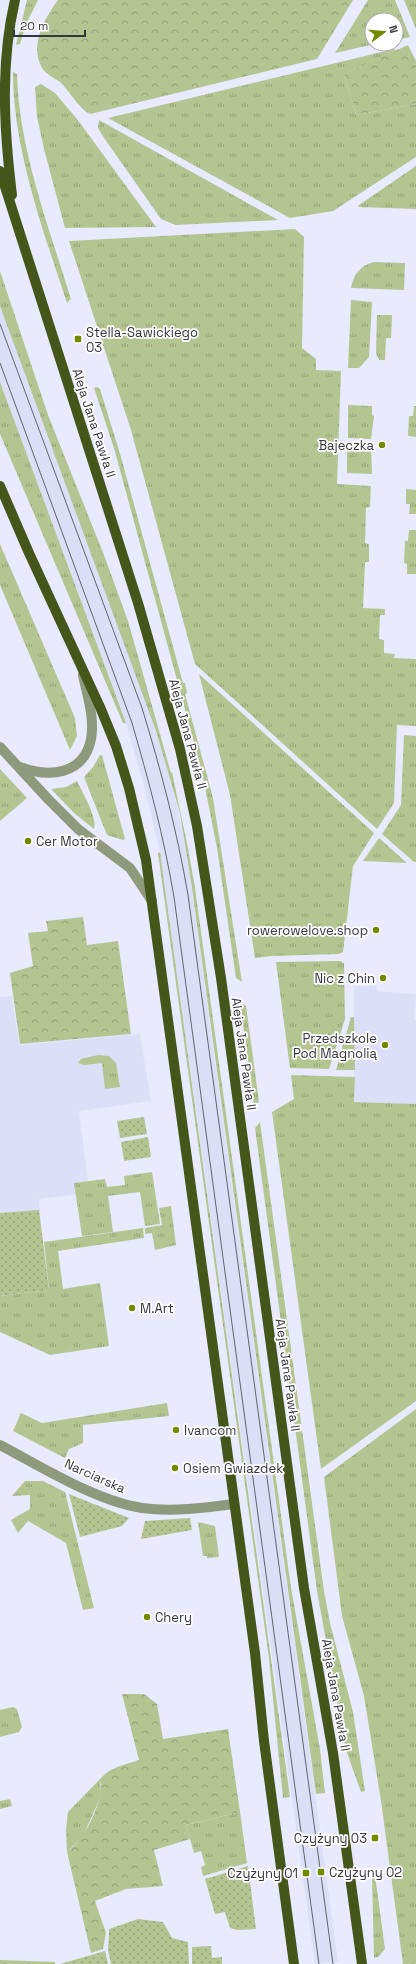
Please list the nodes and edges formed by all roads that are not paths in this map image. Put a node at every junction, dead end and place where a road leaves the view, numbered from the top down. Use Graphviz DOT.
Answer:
graph roads {
  1 [pos="15,0"];
  2 [pos="0,171"];
  3 [pos="15,218"];
  4 [pos="0,486"];
  5 [pos="81,665"];
  6 [pos="0,747"];
  7 [pos="20,767"];
  8 [pos="153,903"];
  9 [pos="0,1445"];
  10 [pos="234,1504"];
  11 [pos="294,1964"];
  12 [pos="362,1964"];
  1 -- 3 [label="main road"];
  2 -- 3 [label="main road, Aleja Jana Pawła II"];
  3 -- 12 [label="main road, Aleja Jana Pawła II"];
  4 -- 5 [label="main road"];
  5 -- 7 [label="street"];
  5 -- 8 [label="main road"];
  6 -- 7 [label="street"];
  7 -- 8 [label="street"];
  8 -- 10 [label="main road"];
  9 -- 10 [label="street, Narciarska"];
  10 -- 11 [label="main road"];
}
